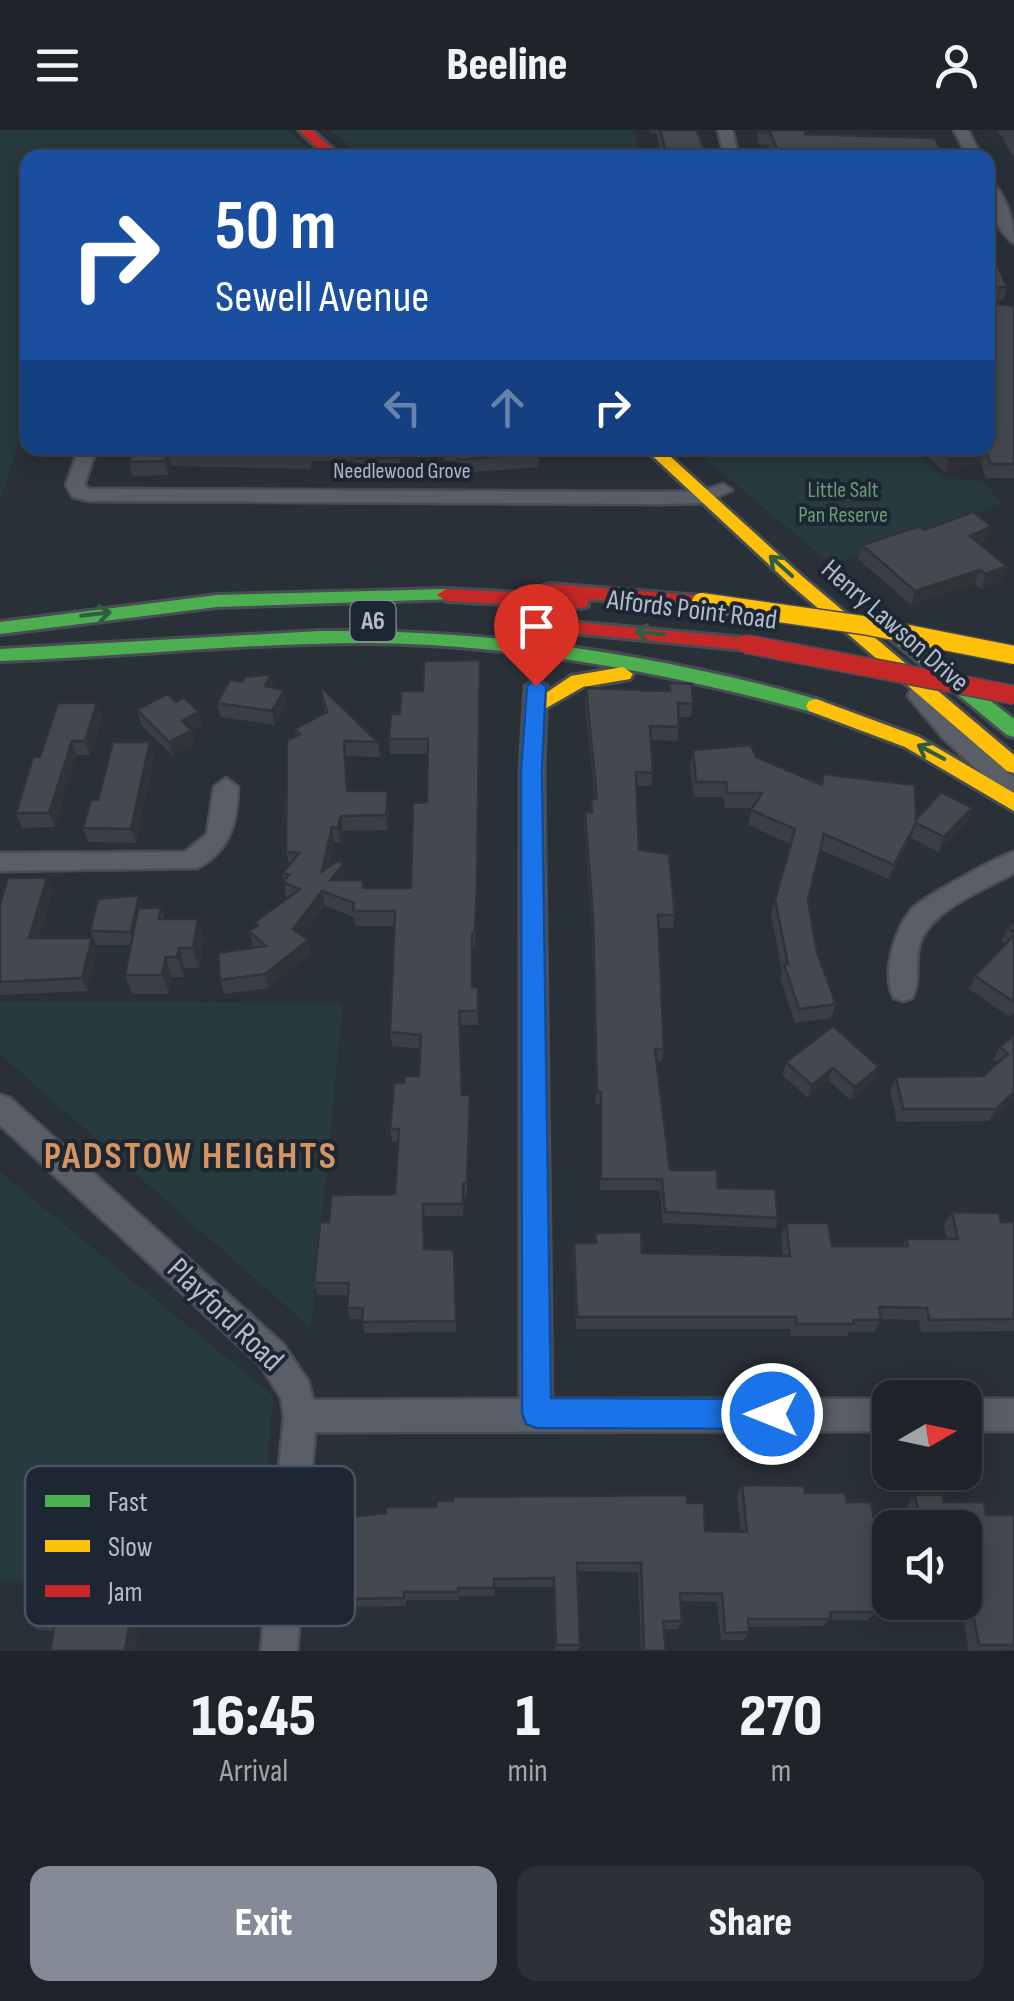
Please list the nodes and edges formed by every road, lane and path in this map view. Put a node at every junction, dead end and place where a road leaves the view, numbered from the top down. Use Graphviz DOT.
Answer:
graph roads {
  1 [pos="305,130"];
  2 [pos="327,150"];
  3 [pos="1002,217"];
  4 [pos="1014,238"];
  5 [pos="86,455"];
  6 [pos="661,455"];
  7 [pos="678,455"];
  8 [pos="713,493"];
  9 [pos="708,608"];
  10 [pos="0,628"];
  11 [pos="1014,655"];
  12 [pos="0,656"];
  13 [pos="886,657"];
  14 [pos="1014,670"];
  15 [pos="941,681"];
  16 [pos="718,683"];
  17 [pos="1014,695"];
  18 [pos="535,697"];
  19 [pos="1014,706"];
  20 [pos="1014,730"];
  21 [pos="1014,766"];
  22 [pos="226,787"];
  23 [pos="1014,790"];
  24 [pos="1014,803"];
  25 [pos="1014,861"];
  26 [pos="0,862"];
  27 [pos="903,990"];
  28 [pos="0,1107"];
  29 [pos="536,1413"];
  30 [pos="872,1415"];
  31 [pos="982,1415"];
  32 [pos="1014,1415"];
  33 [pos="300,1416"];
  34 [pos="296,1466"];
  35 [pos="281,1626"];
  36 [pos="279,1651"];
  1 -- 2 [label="main road"];
  3 -- 4 [label="street"];
  5 -- 8 [label="street, Needlewood Grove"];
  6 -- 8 [label="main road, Henry Lawson Drive"];
  7 -- 8 [label="main road, Henry Lawson Drive"];
  13 -- 8 [label="main road, Henry Lawson Drive, one-way"];
  8 -- 20 [label="main road, Henry Lawson Drive"];
  10 -- 9 [label="main road, Alfords Point Road / A6, one-way"];
  9 -- 11 [label="main road, bridge"];
  9 -- 14 [label="main road, Alfords Point Road / A6"];
  15 -- 12 [label="main road, Alfords Point Road / A6, one-way, bridge"];
  12 -- 16 [label="main road, A6"];
  13 -- 21 [label="main road, Henry Lawson Drive"];
  13 -- 23 [label="street"];
  15 -- 17 [label="main road, Alfords Point Road / A6, bridge"];
  15 -- 19 [label="main road, bridge"];
  16 -- 18 [label="main road"];
  24 -- 16 [label="main road, A6, one-way"];
  18 -- 29 [label="street"];
  22 -- 26 [label="street"];
  25 -- 27 [label="street"];
  28 -- 33 [label="street, Playford Road"];
  29 -- 30 [label="street"];
  29 -- 33 [label="street"];
  31 -- 32 [label="street"];
  33 -- 34 [label="street, Playford Road"];
  35 -- 36 [label="street, Playford Road"];
}
